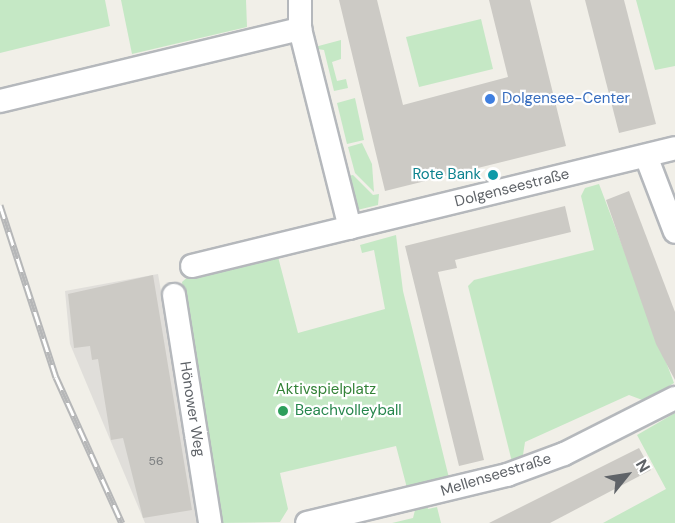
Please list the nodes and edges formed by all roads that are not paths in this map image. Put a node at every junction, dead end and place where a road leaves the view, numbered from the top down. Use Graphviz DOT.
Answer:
graph roads {
  1 [pos="300,0"];
  2 [pos="300,29"];
  3 [pos="0,101"];
  4 [pos="675,148"];
  5 [pos="646,156"];
  6 [pos="350,228"];
  7 [pos="675,232"];
  8 [pos="192,266"];
  9 [pos="174,295"];
  10 [pos="675,398"];
  11 [pos="210,523"];
  12 [pos="307,523"];
  1 -- 2 [label="street"];
  2 -- 3 [label="street"];
  2 -- 6 [label="street"];
  4 -- 5 [label="street, Dolgenseestraße"];
  5 -- 6 [label="street, Dolgenseestraße"];
  5 -- 7 [label="street"];
  6 -- 8 [label="street, Dolgenseestraße"];
  9 -- 11 [label="street, Hönower Weg"];
  10 -- 12 [label="street, Mellenseestraße"];
}
